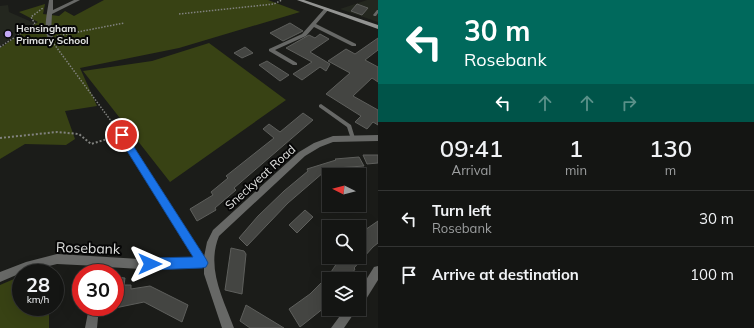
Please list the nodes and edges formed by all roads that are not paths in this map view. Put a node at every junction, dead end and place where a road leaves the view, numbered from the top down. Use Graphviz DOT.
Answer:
graph roads {
  1 [pos="78,0"];
  2 [pos="299,0"];
  3 [pos="51,1"];
  4 [pos="327,9"];
  5 [pos="378,10"];
  6 [pos="50,13"];
  7 [pos="375,15"];
  8 [pos="314,25"];
  9 [pos="378,27"];
  10 [pos="50,38"];
  11 [pos="354,45"];
  12 [pos="295,64"];
  13 [pos="321,106"];
  14 [pos="122,135"];
  15 [pos="353,138"];
  16 [pos="378,138"];
  17 [pos="103,262"];
  18 [pos="206,262"];
  19 [pos="378,270"];
  20 [pos="0,277"];
  21 [pos="366,289"];
  22 [pos="93,316"];
  23 [pos="346,316"];
  24 [pos="91,328"];
  25 [pos="228,328"];
  26 [pos="337,328"];
  1 -- 6 [label="street"];
  2 -- 4 [label="street"];
  3 -- 6 [label="street"];
  4 -- 8 [label="street"];
  4 -- 9 [label="street"];
  5 -- 7 [label="lane"];
  6 -- 10 [label="street"];
  8 -- 11 [label="street"];
  8 -- 12 [label="street"];
  13 -- 15 [label="lane"];
  14 -- 18 [label="street"];
  15 -- 16 [label="street, Sneckyeat Road"];
  15 -- 18 [label="street, Sneckyeat Road"];
  17 -- 18 [label="street, Rosebank"];
  17 -- 20 [label="street, Rosebank"];
  18 -- 25 [label="street"];
  19 -- 21 [label="street"];
  22 -- 24 [label="street"];
  23 -- 26 [label="street"];
}
